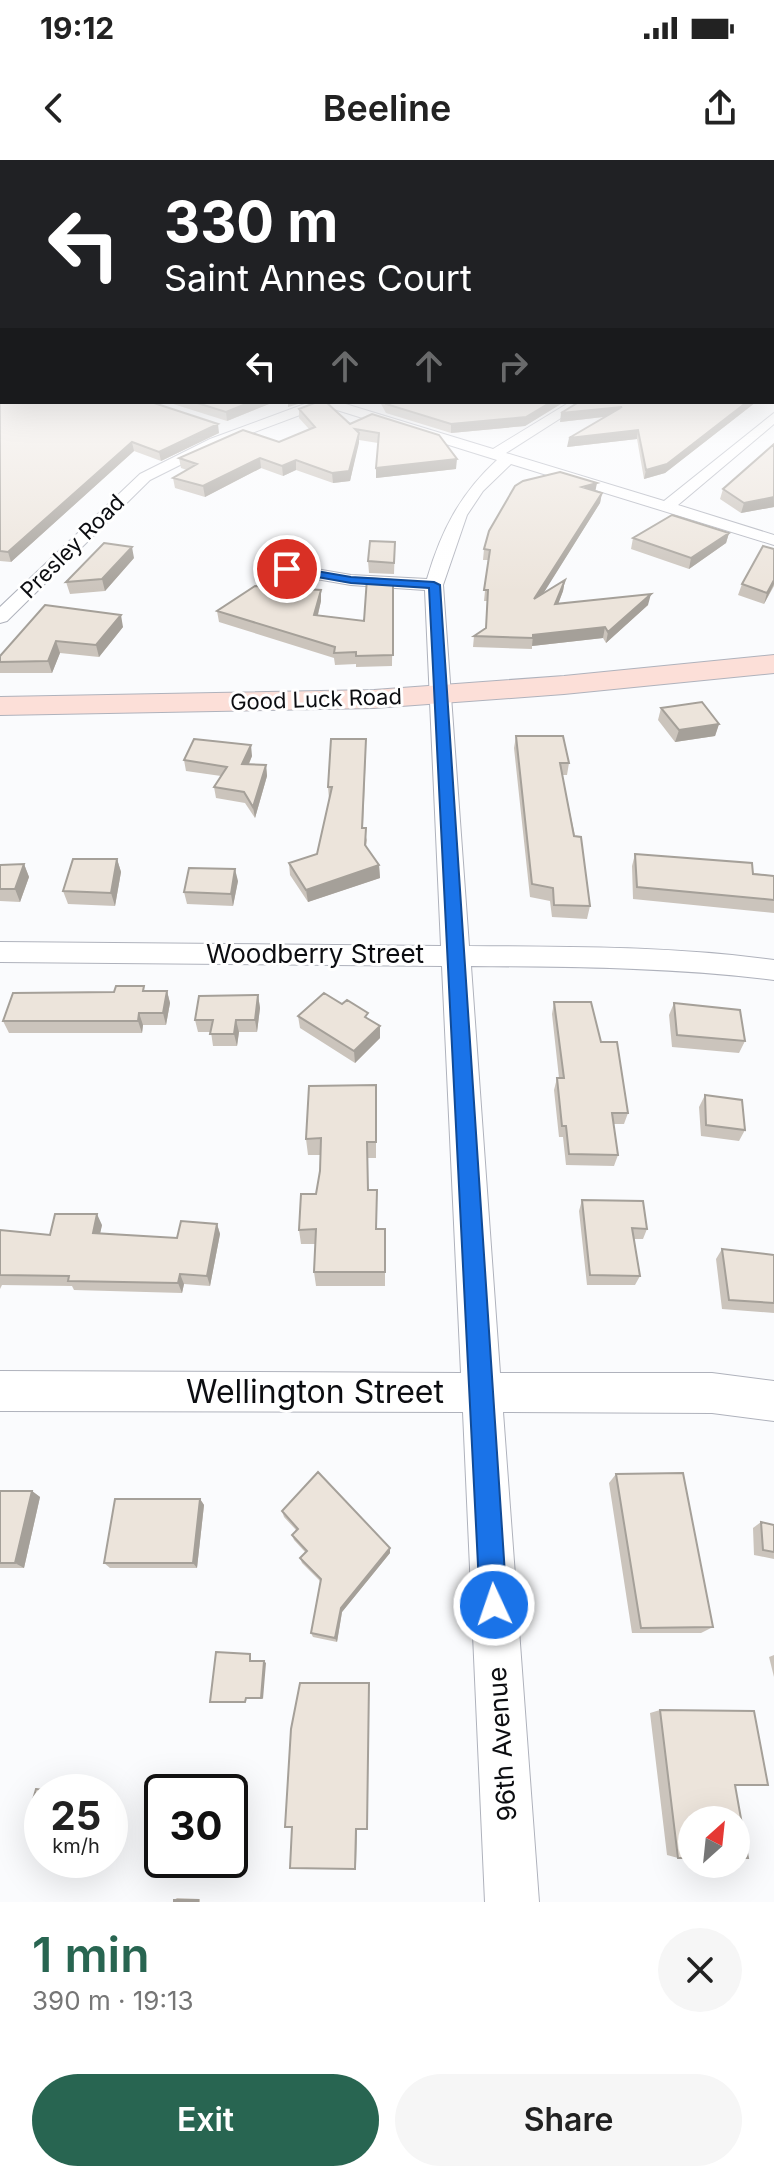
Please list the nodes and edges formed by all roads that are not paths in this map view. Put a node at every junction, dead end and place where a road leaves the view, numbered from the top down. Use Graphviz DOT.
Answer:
graph roads {
  1 [pos="231,429"];
  2 [pos="248,429"];
  3 [pos="411,429"];
  4 [pos="540,429"];
  5 [pos="759,429"];
  6 [pos="240,432"];
  7 [pos="500,457"];
  8 [pos="666,507"];
  9 [pos="774,540"];
  10 [pos="287,569"];
  11 [pos="434,585"];
  12 [pos="0,617"];
  13 [pos="774,664"];
  14 [pos="439,695"];
  15 [pos="0,706"];
  16 [pos="0,952"];
  17 [pos="457,953"];
  18 [pos="774,970"];
  19 [pos="0,1391"];
  20 [pos="481,1393"];
  21 [pos="774,1401"];
  22 [pos="512,1902"];
  1 -- 6 [label="street"];
  2 -- 6 [label="street, Presley Road"];
  3 -- 7 [label="street"];
  4 -- 7 [label="street, 96th Avenue"];
  5 -- 8 [label="street"];
  6 -- 12 [label="street, Presley Road"];
  7 -- 8 [label="street"];
  7 -- 11 [label="street, 96th Avenue"];
  8 -- 9 [label="street"];
  10 -- 11 [label="street"];
  11 -- 14 [label="street, 96th Avenue"];
  13 -- 14 [label="main road, Good Luck Road"];
  14 -- 15 [label="main road, Good Luck Road"];
  14 -- 17 [label="street, 96th Avenue"];
  16 -- 17 [label="street, Woodberry Street"];
  17 -- 18 [label="street, Woodberry Street"];
  17 -- 20 [label="street, 96th Avenue"];
  19 -- 20 [label="street, Wellington Street"];
  20 -- 21 [label="street, Wellington Street"];
  20 -- 22 [label="street, 96th Avenue"];
}
